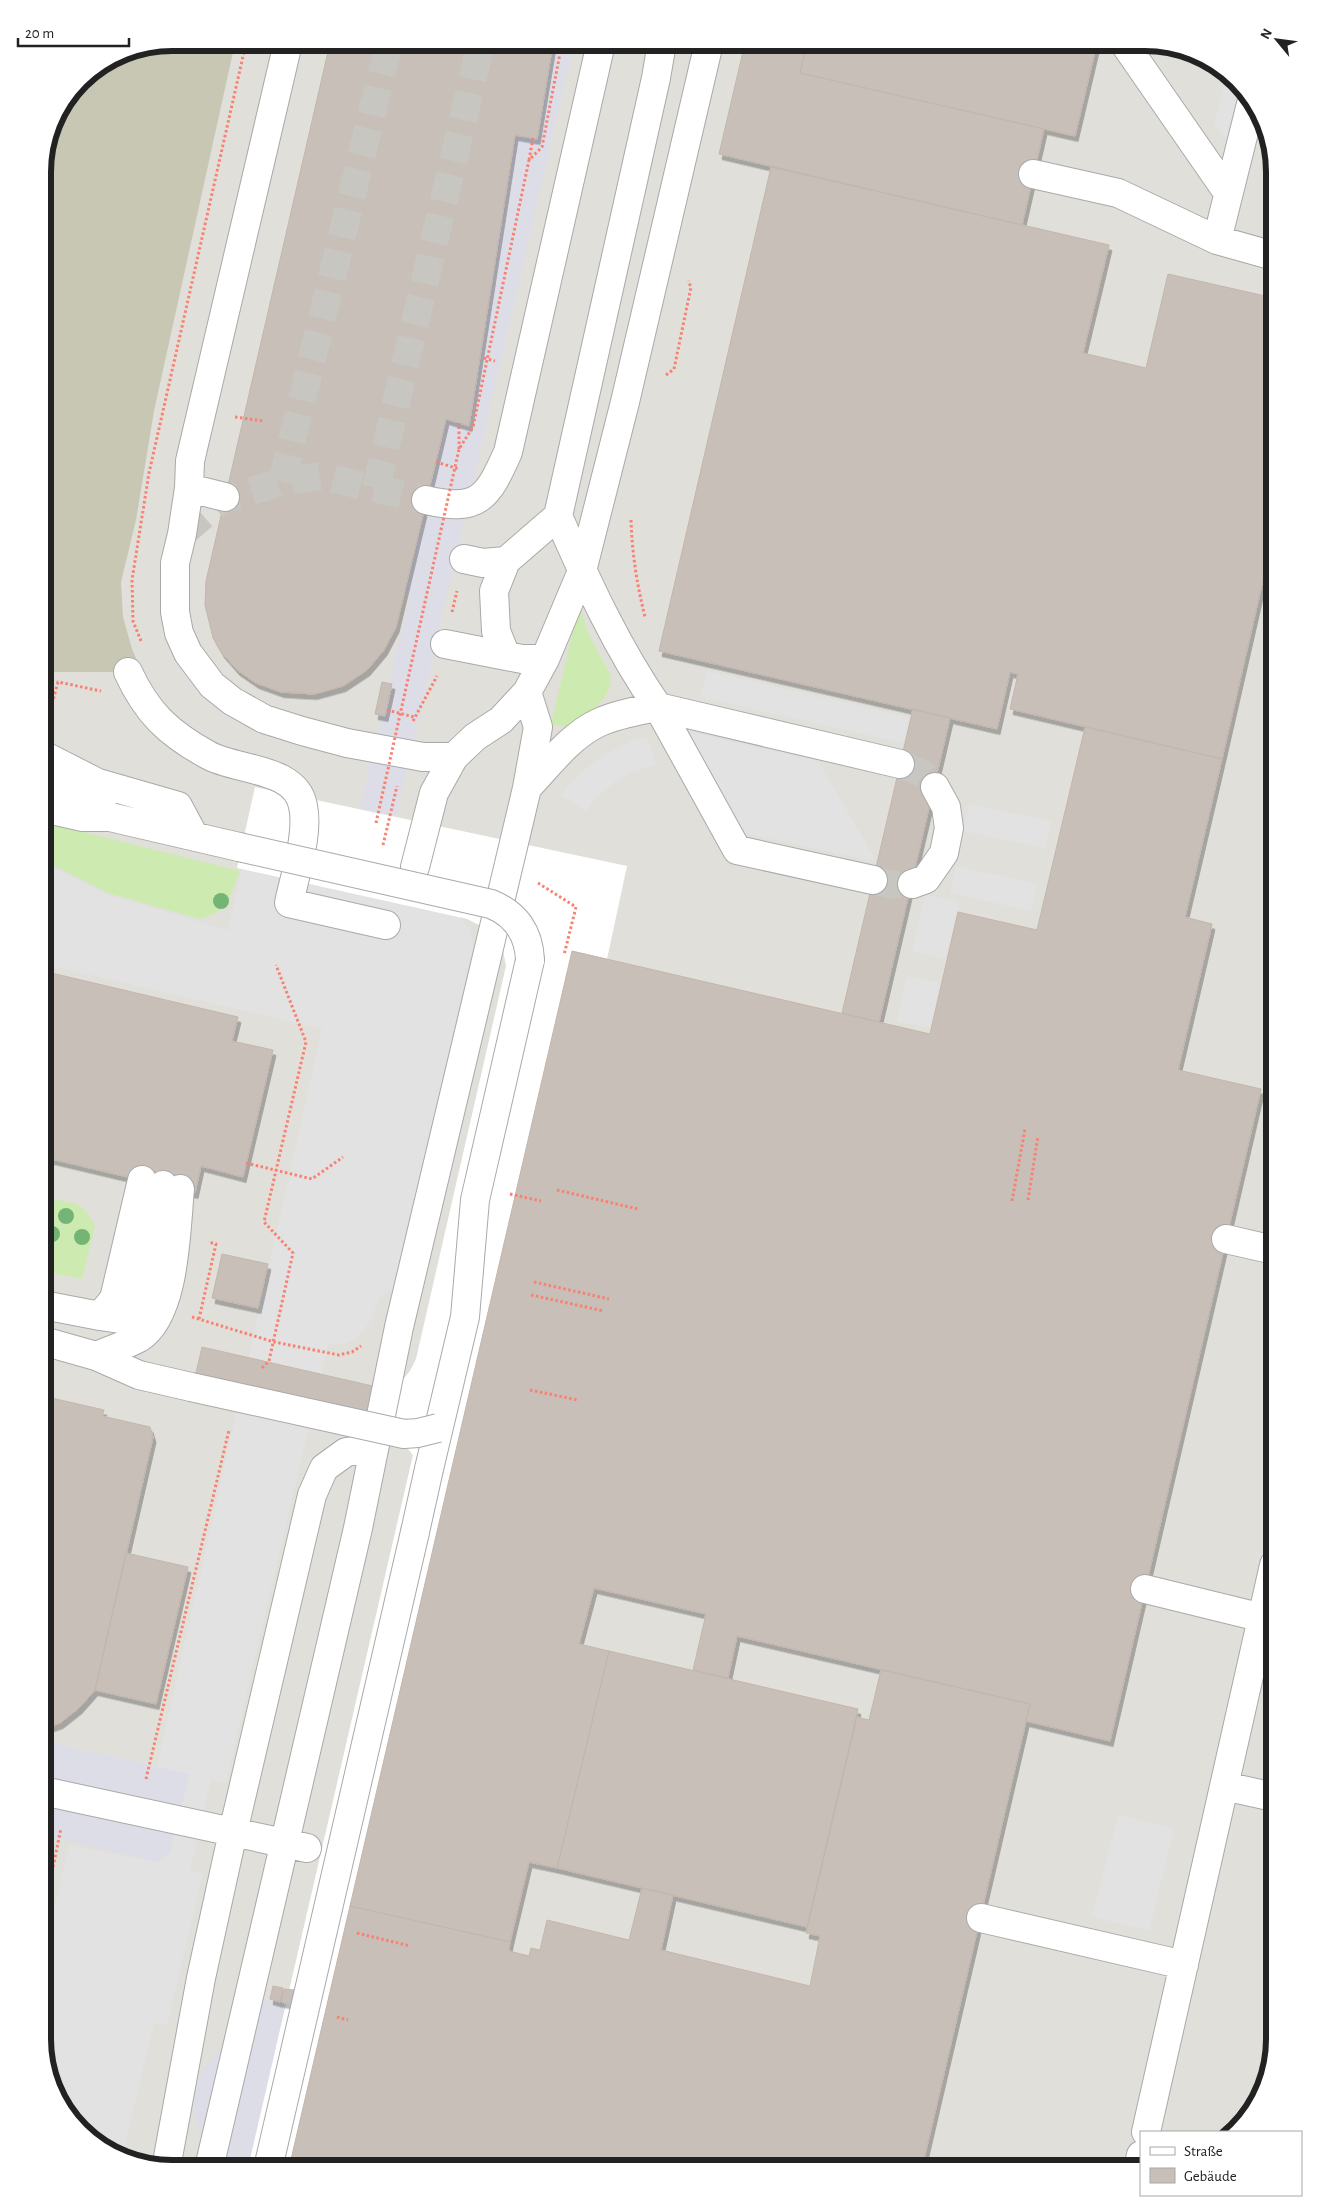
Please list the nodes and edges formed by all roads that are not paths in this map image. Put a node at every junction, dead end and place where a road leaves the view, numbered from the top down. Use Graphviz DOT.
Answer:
graph roads {
  1 [pos="286,52"];
  2 [pos="599,52"];
  3 [pos="660,52"];
  4 [pos="707,52"];
  5 [pos="1130,52"];
  6 [pos="1249,112"];
  7 [pos="1033,174"];
  8 [pos="1228,193"];
  9 [pos="1216,240"];
  10 [pos="1266,254"];
  11 [pos="189,488"];
  12 [pos="225,497"];
  13 [pos="426,500"];
  14 [pos="558,516"];
  15 [pos="464,559"];
  16 [pos="506,561"];
  17 [pos="582,571"];
  18 [pos="445,644"];
  19 [pos="506,656"];
  20 [pos="545,659"];
  21 [pos="128,672"];
  22 [pos="527,692"];
  23 [pos="658,707"];
  24 [pos="52,749"];
  25 [pos="454,757"];
  26 [pos="900,764"];
  27 [pos="52,785"];
  28 [pos="935,787"];
  29 [pos="527,788"];
  30 [pos="52,810"];
  31 [pos="110,817"];
  32 [pos="194,836"];
  33 [pos="415,867"];
  34 [pos="873,880"];
  35 [pos="912,884"];
  36 [pos="386,925"];
  37 [pos="1226,1239"];
  38 [pos="1266,1248"];
  39 [pos="51,1307"];
  40 [pos="51,1343"];
  41 [pos="96,1356"];
  42 [pos="438,1428"];
  43 [pos="374,1448"];
  44 [pos="1145,1589"];
  45 [pos="1266,1600"];
  46 [pos="1262,1618"];
  47 [pos="1224,1786"];
  48 [pos="55,1793"];
  49 [pos="1266,1795"];
  50 [pos="232,1832"];
  51 [pos="296,1846"];
  52 [pos="980,1918"];
  53 [pos="1184,1965"];
  54 [pos="1146,2131"];
  55 [pos="168,2159"];
  56 [pos="211,2159"];
  57 [pos="270,2159"];
  1 -- 11 [label="street"];
  2 -- 13 [label="street"];
  3 -- 14 [label="street"];
  4 -- 17 [label="street"];
  5 -- 8 [label="street"];
  6 -- 8 [label="street"];
  7 -- 9 [label="street"];
  8 -- 9 [label="street"];
  9 -- 10 [label="street"];
  11 -- 12 [label="street"];
  11 -- 25 [label="street"];
  14 -- 16 [label="street"];
  14 -- 17 [label="street"];
  15 -- 16 [label="street"];
  16 -- 19 [label="street"];
  17 -- 20 [label="street"];
  17 -- 23 [label="street"];
  18 -- 19 [label="street"];
  19 -- 20 [label="street"];
  20 -- 22 [label="street"];
  21 -- 36 [label="street"];
  22 -- 25 [label="street"];
  22 -- 29 [label="street"];
  23 -- 26 [label="street"];
  23 -- 29 [label="street"];
  23 -- 34 [label="street"];
  24 -- 32 [label="street"];
  25 -- 33 [label="street"];
  27 -- 31 [label="street"];
  28 -- 35 [label="street"];
  29 -- 43 [label="street"];
  30 -- 31 [label="street"];
  31 -- 32 [label="street"];
  32 -- 42 [label="street, bridge"];
  37 -- 38 [label="street"];
  39 -- 41 [label="street"];
  40 -- 41 [label="street"];
  41 -- 42 [label="street, bridge"];
  42 -- 57 [label="street, bridge"];
  43 -- 50 [label="street"];
  43 -- 51 [label="street"];
  44 -- 46 [label="street"];
  45 -- 46 [label="street"];
  46 -- 47 [label="street"];
  47 -- 49 [label="street"];
  47 -- 53 [label="street"];
  48 -- 50 [label="street"];
  50 -- 51 [label="street"];
  50 -- 55 [label="street"];
  51 -- 56 [label="street"];
  52 -- 53 [label="street"];
  53 -- 54 [label="street"];
}
